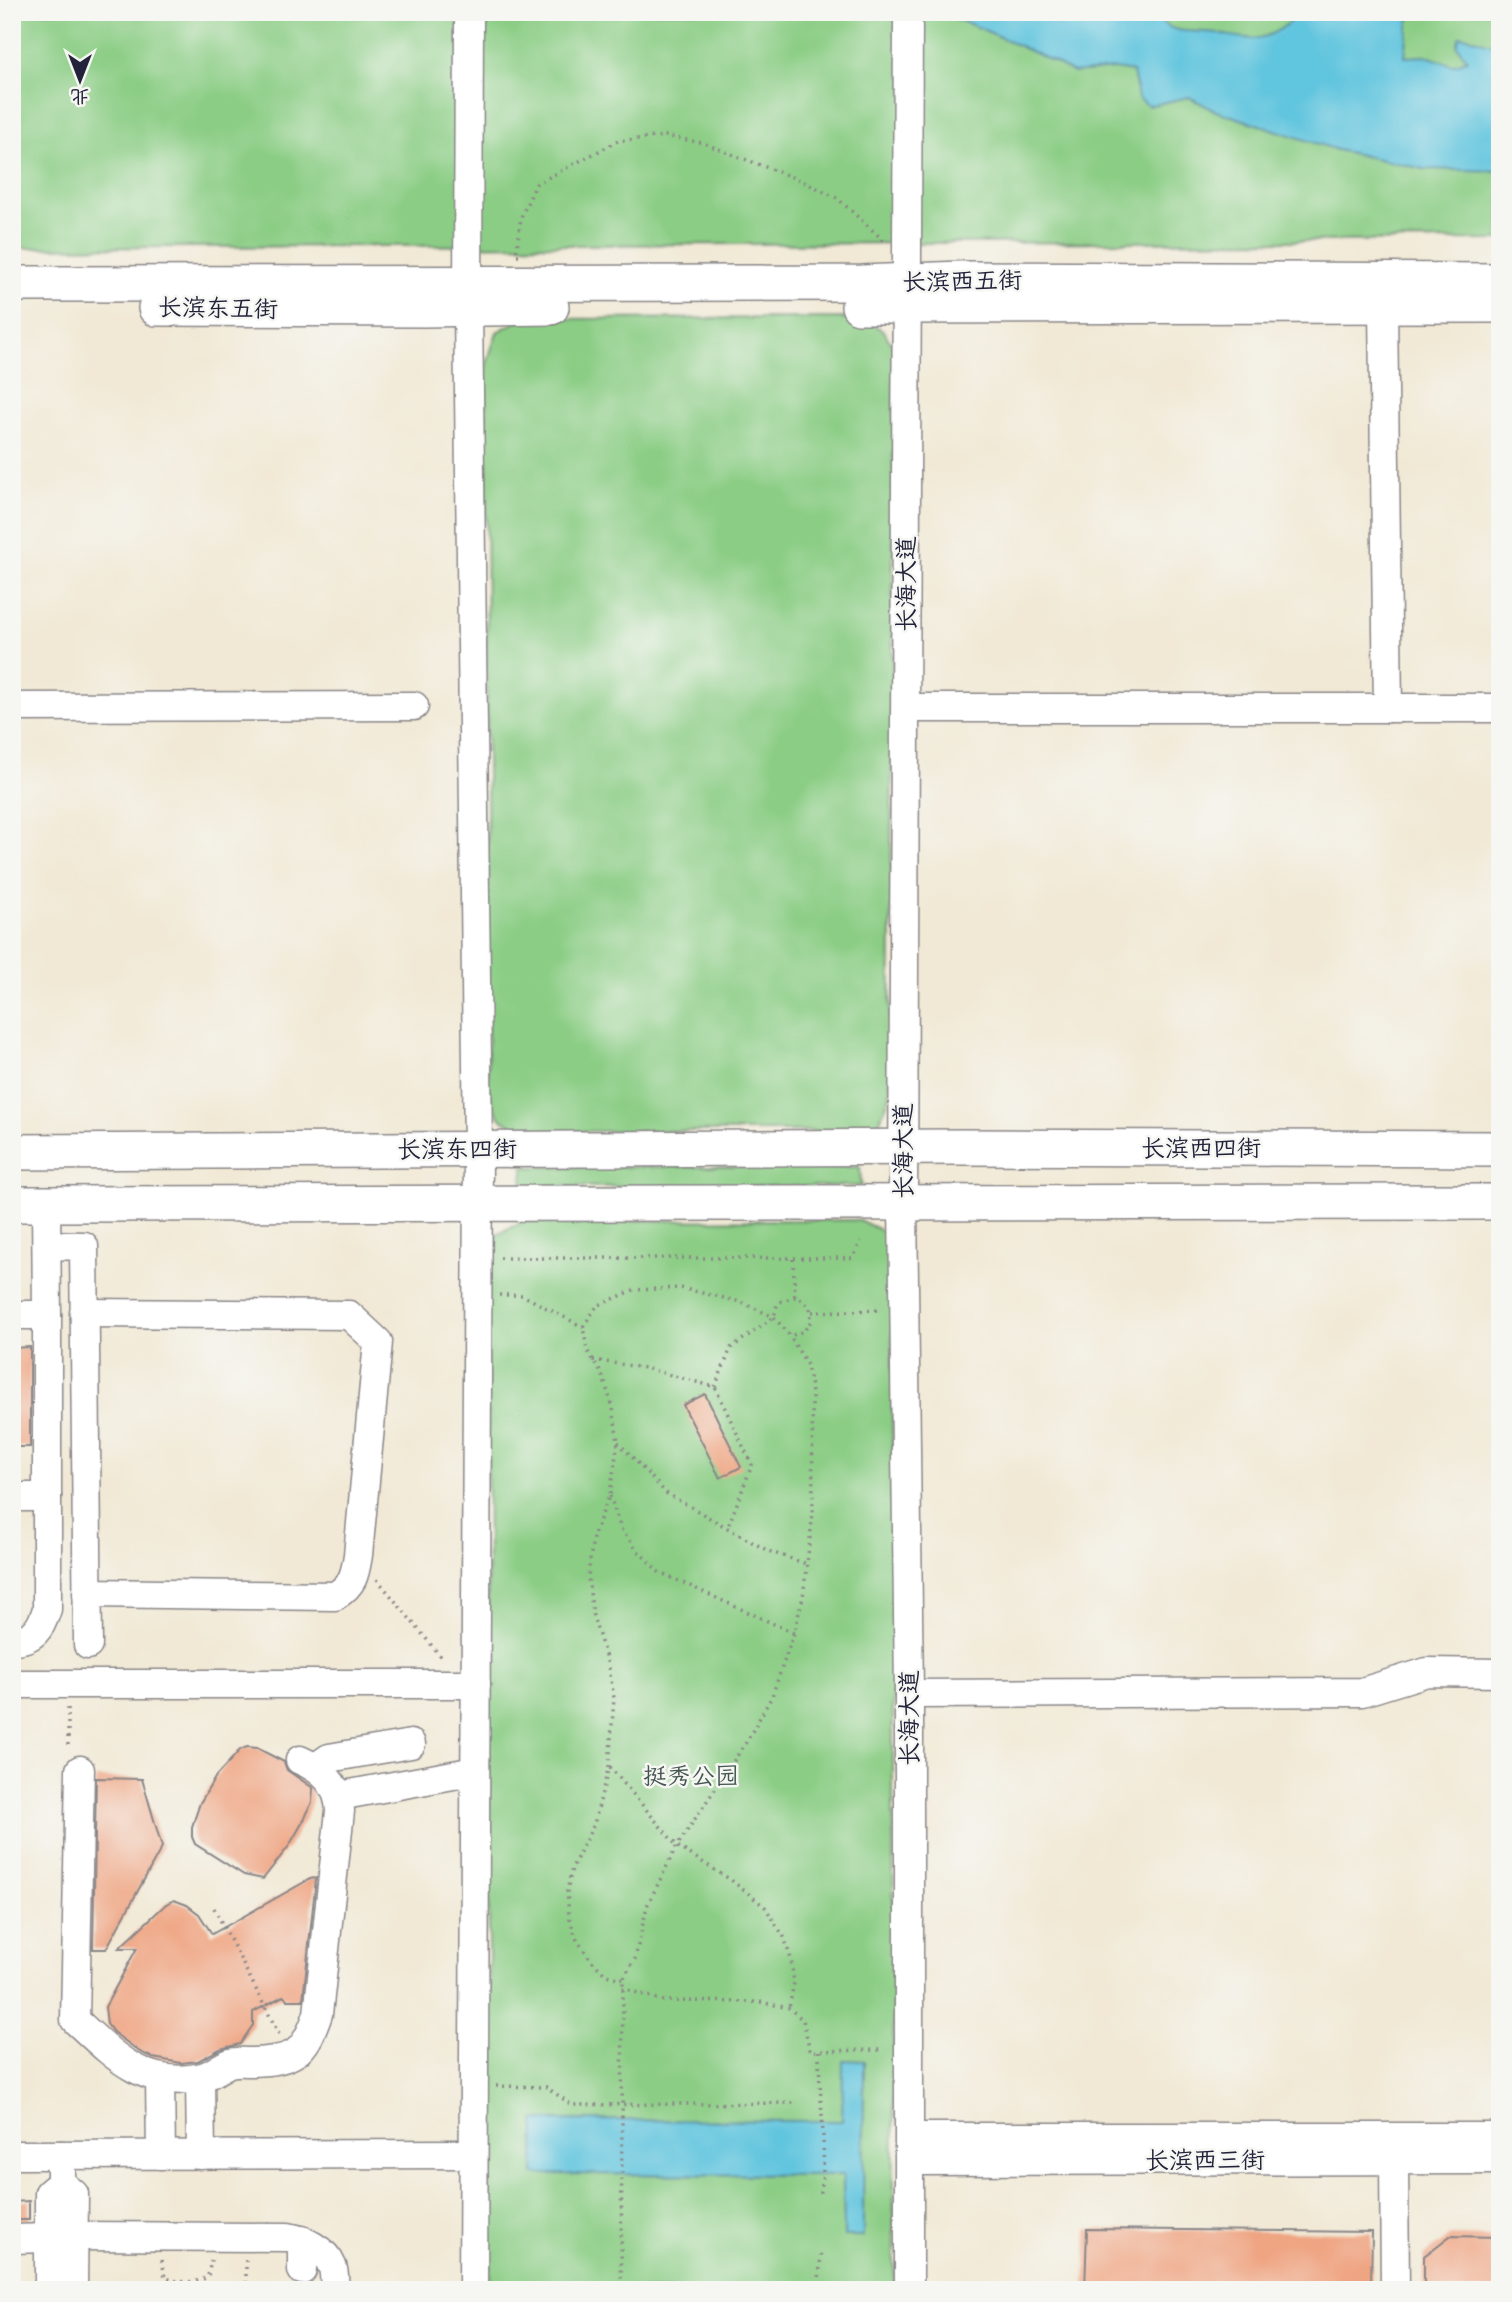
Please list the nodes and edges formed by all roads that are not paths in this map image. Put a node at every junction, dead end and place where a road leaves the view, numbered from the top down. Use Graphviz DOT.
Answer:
graph roads {
  1 [pos="469,12"];
  2 [pos="908,12"];
  3 [pos="1500,281"];
  4 [pos="12,284"];
  5 [pos="906,294"];
  6 [pos="468,296"];
  7 [pos="424,297"];
  8 [pos="1500,305"];
  9 [pos="1383,306"];
  10 [pos="12,307"];
  11 [pos="414,706"];
  12 [pos="12,707"];
  13 [pos="906,708"];
  14 [pos="1388,708"];
  15 [pos="1500,708"];
  16 [pos="903,1148"];
  17 [pos="478,1149"];
  18 [pos="1500,1149"];
  19 [pos="12,1152"];
  20 [pos="903,1202"];
  21 [pos="1500,1202"];
  22 [pos="478,1203"];
  23 [pos="29,1205"];
  24 [pos="47,1245"];
  25 [pos="84,1313"];
  26 [pos="12,1315"];
  27 [pos="47,1315"];
  28 [pos="12,1497"];
  29 [pos="47,1497"];
  30 [pos="87,1593"];
  31 [pos="12,1640"];
  32 [pos="88,1645"];
  33 [pos="1500,1673"];
  34 [pos="12,1684"];
  35 [pos="476,1684"];
  36 [pos="909,1694"];
  37 [pos="411,1744"];
  38 [pos="80,1770"];
  39 [pos="475,1771"];
  40 [pos="339,1796"];
  41 [pos="160,2078"];
  42 [pos="200,2078"];
  43 [pos="1500,2137"];
  44 [pos="910,2149"];
  45 [pos="473,2154"];
  46 [pos="12,2155"];
  47 [pos="161,2155"];
  48 [pos="201,2155"];
  49 [pos="1394,2160"];
  50 [pos="1500,2160"];
  51 [pos="61,2169"];
  52 [pos="61,2237"];
  53 [pos="12,2239"];
  54 [pos="302,2240"];
  55 [pos="302,2270"];
  56 [pos="49,2290"];
  57 [pos="74,2290"];
  58 [pos="335,2290"];
  59 [pos="473,2290"];
  60 [pos="909,2290"];
  61 [pos="1395,2290"];
  1 -- 6 [label="street"];
  2 -- 5 [label="street, 长海大道"];
  3 -- 5 [label="main road, 长滨西五街"];
  4 -- 7 [label="main road, 长滨东五街"];
  5 -- 6 [label="main road, 长滨西五街"];
  5 -- 9 [label="main road, 长滨西五街"];
  5 -- 13 [label="street, 长海大道"];
  6 -- 7 [label="main road, 长滨西五街"];
  6 -- 17 [label="street"];
  7 -- 10 [label="main road, 长滨东五街"];
  8 -- 9 [label="main road, 长滨西五街"];
  9 -- 14 [label="street"];
  11 -- 12 [label="street"];
  13 -- 14 [label="street"];
  13 -- 16 [label="street, 长海大道"];
  14 -- 15 [label="street"];
  16 -- 17 [label="main road, 长滨东四街"];
  16 -- 18 [label="main road, 长滨西四街"];
  16 -- 20 [label="street, 长海大道"];
  17 -- 19 [label="main road, 长滨东四街"];
  17 -- 22 [label="street"];
  20 -- 21 [label="main road"];
  20 -- 22 [label="main road"];
  20 -- 36 [label="street, 长海大道"];
  22 -- 23 [label="main road"];
  22 -- 35 [label="street"];
  23 -- 24 [label="street"];
  24 -- 25 [label="street"];
  24 -- 27 [label="street"];
  25 -- 30 [label="street"];
  25 -- 30 [label="street"];
  26 -- 27 [label="street"];
  27 -- 29 [label="street"];
  28 -- 29 [label="street"];
  29 -- 31 [label="street"];
  30 -- 32 [label="street"];
  33 -- 36 [label="street"];
  34 -- 35 [label="street"];
  35 -- 39 [label="street"];
  36 -- 44 [label="street, 长海大道"];
  37 -- 40 [label="street"];
  38 -- 41 [label="street"];
  39 -- 40 [label="street"];
  39 -- 45 [label="street"];
  40 -- 42 [label="street"];
  41 -- 42 [label="street"];
  41 -- 47 [label="street"];
  42 -- 48 [label="street"];
  43 -- 44 [label="street, 长滨西三街"];
  44 -- 49 [label="street, 长滨西三街"];
  44 -- 60 [label="street, 长海大道"];
  45 -- 48 [label="street"];
  45 -- 59 [label="street"];
  46 -- 51 [label="street"];
  47 -- 48 [label="street"];
  47 -- 51 [label="street"];
  49 -- 50 [label="street, 长滨西三街"];
  49 -- 61 [label="street"];
  51 -- 52 [label="street"];
  52 -- 53 [label="street"];
  52 -- 54 [label="street"];
  52 -- 56 [label="street"];
  52 -- 57 [label="street"];
  54 -- 55 [label="street"];
  54 -- 58 [label="street"];
}
